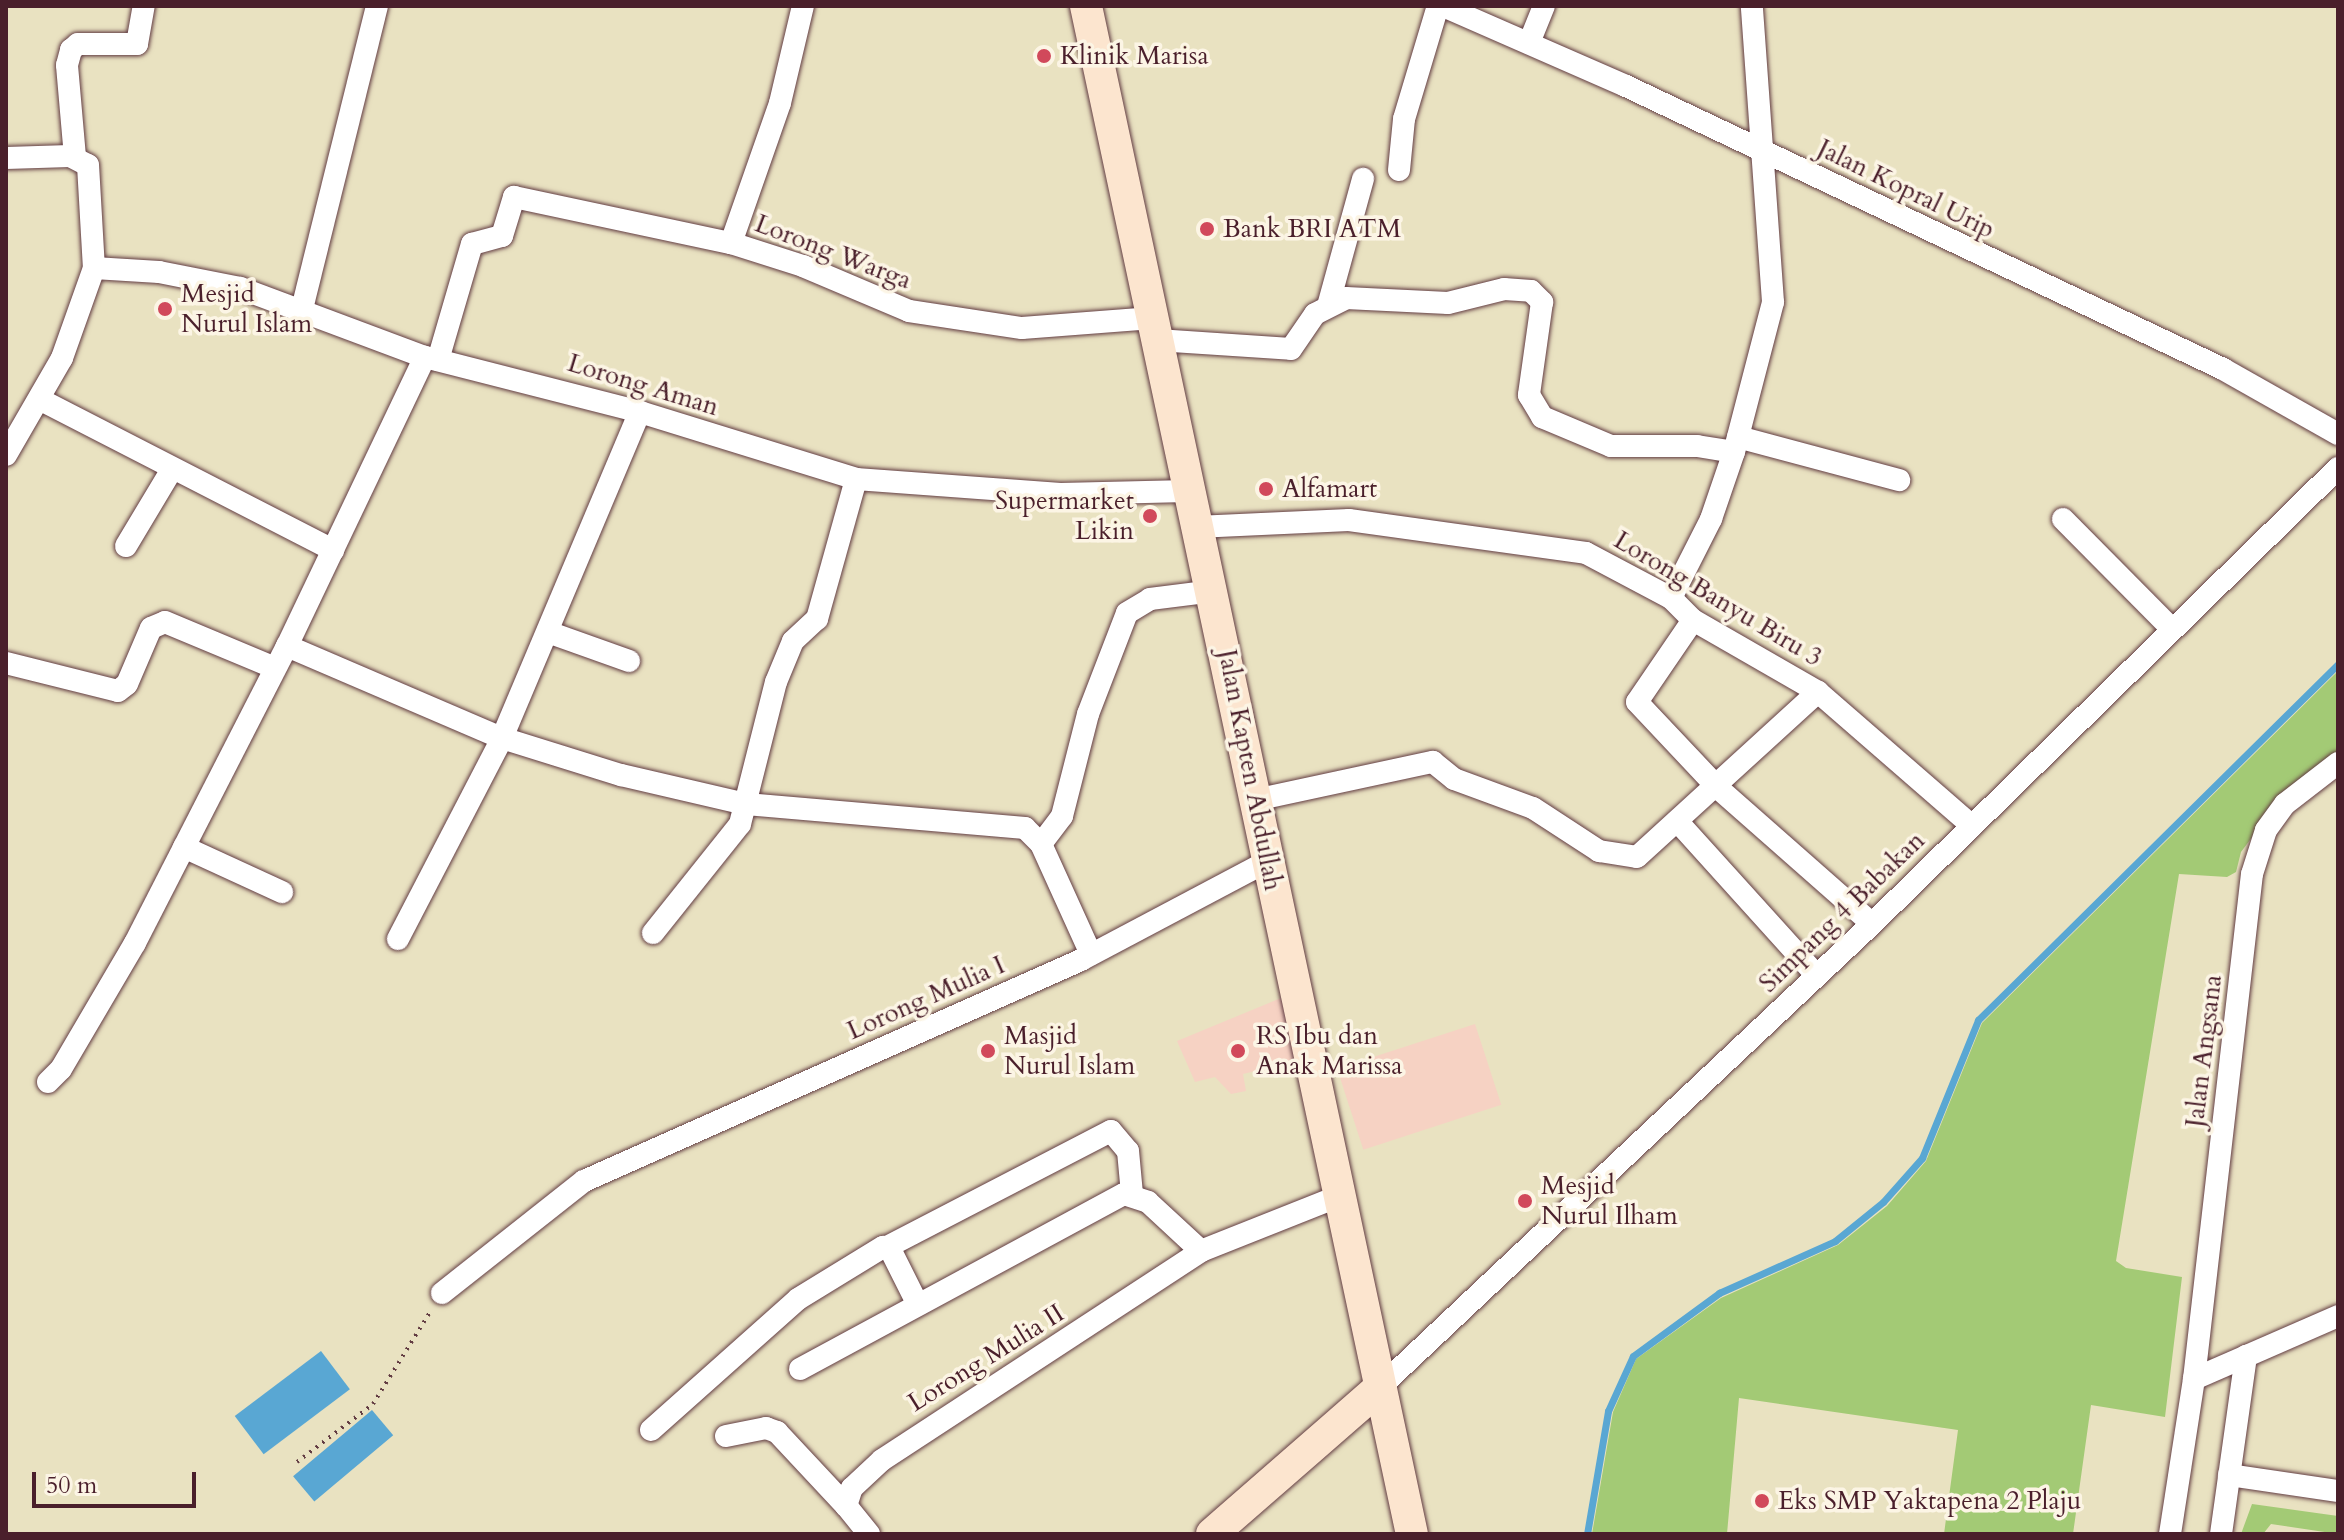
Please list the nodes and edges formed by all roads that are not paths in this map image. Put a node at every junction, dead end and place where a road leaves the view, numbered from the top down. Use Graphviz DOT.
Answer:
graph roads {
  1 [pos="144,6"];
  2 [pos="377,6"];
  3 [pos="803,6"];
  4 [pos="1086,6"];
  5 [pos="1441,6"];
  6 [pos="1544,6"];
  7 [pos="1752,6"];
  8 [pos="1529,43"];
  9 [pos="1759,149"];
  10 [pos="75,157"];
  11 [pos="6,158"];
  12 [pos="1399,170"];
  13 [pos="1363,179"];
  14 [pos="731,243"];
  15 [pos="94,268"];
  16 [pos="1328,306"];
  17 [pos="301,313"];
  18 [pos="1155,329"];
  19 [pos="431,359"];
  20 [pos="39,399"];
  21 [pos="640,412"];
  22 [pos="12,430"];
  23 [pos="2338,434"];
  24 [pos="1736,445"];
  25 [pos="6,455"];
  26 [pos="2338,468"];
  27 [pos="172,469"];
  28 [pos="856,479"];
  29 [pos="1899,480"];
  30 [pos="1188,491"];
  31 [pos="2063,519"];
  32 [pos="1196,527"];
  33 [pos="126,546"];
  34 [pos="333,550"];
  35 [pos="1213,591"];
  36 [pos="1671,598"];
  37 [pos="1693,620"];
  38 [pos="2171,628"];
  39 [pos="548,632"];
  40 [pos="287,646"];
  41 [pos="629,661"];
  42 [pos="6,663"];
  43 [pos="275,668"];
  44 [pos="1818,692"];
  45 [pos="502,738"];
  46 [pos="2338,763"];
  47 [pos="1718,788"];
  48 [pos="1255,800"];
  49 [pos="746,804"];
  50 [pos="1678,822"];
  51 [pos="1972,826"];
  52 [pos="1041,844"];
  53 [pos="184,847"];
  54 [pos="1268,861"];
  55 [pos="282,892"];
  56 [pos="1872,924"];
  57 [pos="653,933"];
  58 [pos="398,939"];
  59 [pos="1091,954"];
  60 [pos="1817,976"];
  61 [pos="48,1082"];
  62 [pos="1132,1194"];
  63 [pos="1337,1197"];
  64 [pos="887,1247"];
  65 [pos="1201,1251"];
  66 [pos="442,1293"];
  67 [pos="917,1303"];
  68 [pos="2338,1316"];
  69 [pos="2246,1356"];
  70 [pos="800,1369"];
  71 [pos="2194,1379"];
  72 [pos="1378,1389"];
  73 [pos="651,1430"];
  74 [pos="726,1436"];
  75 [pos="2229,1475"];
  76 [pos="2338,1491"];
  77 [pos="846,1506"];
  78 [pos="869,1534"];
  79 [pos="1212,1534"];
  80 [pos="1412,1534"];
  81 [pos="2170,1534"];
  82 [pos="2221,1534"];
  1 -- 10 [label="street"];
  2 -- 17 [label="street"];
  3 -- 14 [label="street"];
  4 -- 18 [label="main road, Jalan Kapten Abdullah"];
  5 -- 8 [label="street, Jalan Kopral Urip"];
  5 -- 12 [label="street"];
  6 -- 8 [label="street"];
  7 -- 9 [label="street"];
  8 -- 9 [label="street, Jalan Kopral Urip"];
  9 -- 23 [label="street, Jalan Kopral Urip"];
  9 -- 24 [label="street"];
  10 -- 11 [label="street"];
  10 -- 15 [label="street"];
  13 -- 16 [label="street"];
  14 -- 18 [label="street, Lorong Warga"];
  14 -- 19 [label="street, Lorong Warga"];
  15 -- 17 [label="street, Lorong Aman"];
  15 -- 20 [label="street"];
  16 -- 18 [label="street, Lorong Warga"];
  16 -- 24 [label="street"];
  17 -- 19 [label="street, Lorong Aman"];
  18 -- 30 [label="main road, Jalan Kapten Abdullah"];
  19 -- 21 [label="street, Lorong Aman"];
  19 -- 34 [label="street"];
  20 -- 22 [label="street"];
  20 -- 27 [label="street"];
  21 -- 28 [label="street, Lorong Aman"];
  21 -- 39 [label="street"];
  22 -- 25 [label="street"];
  24 -- 29 [label="street"];
  24 -- 36 [label="street"];
  26 -- 38 [label="street, Simpang 4 Babakan"];
  27 -- 33 [label="street"];
  27 -- 34 [label="street"];
  28 -- 30 [label="street, Lorong Aman"];
  28 -- 49 [label="street"];
  30 -- 32 [label="main road, Jalan Kapten Abdullah"];
  31 -- 38 [label="street"];
  32 -- 35 [label="main road, Jalan Kapten Abdullah"];
  32 -- 36 [label="street, Lorong Banyu Biru 3"];
  34 -- 40 [label="street"];
  35 -- 48 [label="main road, Jalan Kapten Abdullah"];
  35 -- 52 [label="street"];
  36 -- 37 [label="street, Lorong Banyu Biru 3"];
  37 -- 44 [label="street, Lorong Banyu Biru 3"];
  37 -- 47 [label="street"];
  38 -- 51 [label="street, Simpang 4 Babakan"];
  39 -- 41 [label="street"];
  39 -- 45 [label="street"];
  40 -- 43 [label="street"];
  40 -- 45 [label="street"];
  42 -- 43 [label="street"];
  43 -- 53 [label="street"];
  44 -- 47 [label="street"];
  44 -- 51 [label="street, Lorong Banyu Biru 3"];
  45 -- 49 [label="street"];
  45 -- 58 [label="street"];
  46 -- 71 [label="street, Jalan Angsana"];
  47 -- 50 [label="street"];
  47 -- 56 [label="street"];
  48 -- 50 [label="street"];
  48 -- 54 [label="main road, Jalan Kapten Abdullah"];
  49 -- 52 [label="street"];
  49 -- 57 [label="street"];
  50 -- 60 [label="street"];
  51 -- 56 [label="street, Simpang 4 Babakan"];
  52 -- 59 [label="street"];
  53 -- 55 [label="street"];
  53 -- 61 [label="street"];
  54 -- 59 [label="street, Lorong Mulia I"];
  54 -- 63 [label="main road, Jalan Kapten Abdullah"];
  56 -- 60 [label="street, Simpang 4 Babakan"];
  59 -- 66 [label="street, Lorong Mulia I"];
  60 -- 72 [label="street, Simpang 4 Babakan"];
  62 -- 64 [label="street"];
  62 -- 65 [label="street"];
  62 -- 67 [label="street"];
  63 -- 65 [label="street, Lorong Mulia II"];
  63 -- 72 [label="main road, Jalan Kapten Abdullah"];
  64 -- 67 [label="street"];
  64 -- 73 [label="street"];
  65 -- 77 [label="street, Lorong Mulia II"];
  67 -- 70 [label="street"];
  68 -- 69 [label="street"];
  69 -- 71 [label="street"];
  69 -- 75 [label="street"];
  71 -- 81 [label="street, Jalan Angsana"];
  72 -- 79 [label="main road"];
  72 -- 80 [label="main road, Jalan Kapten Abdullah"];
  74 -- 77 [label="street"];
  75 -- 76 [label="street"];
  75 -- 82 [label="street"];
  77 -- 78 [label="street"];
}
